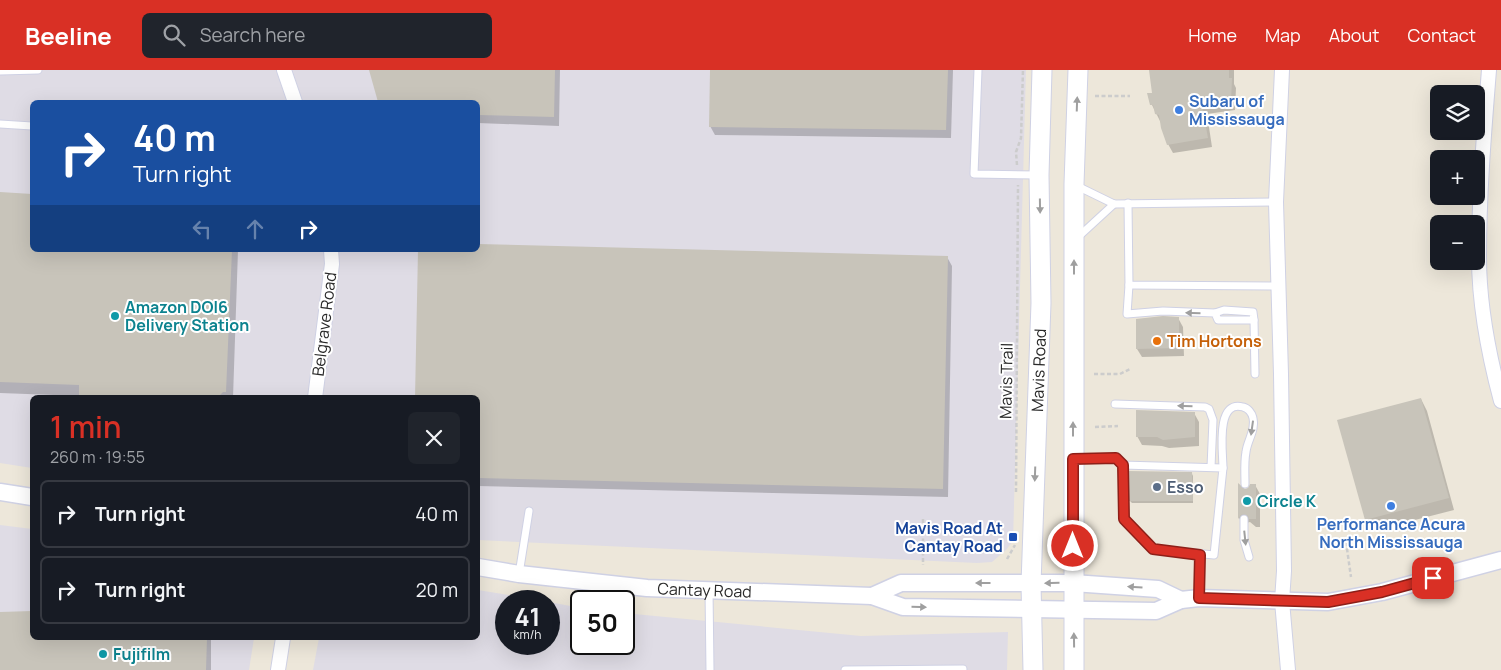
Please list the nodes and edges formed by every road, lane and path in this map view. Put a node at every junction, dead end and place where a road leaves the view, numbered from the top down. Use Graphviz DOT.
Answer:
graph roads {
  1 [pos="0,70"];
  2 [pos="38,70"];
  3 [pos="284,70"];
  4 [pos="978,70"];
  5 [pos="1023,70"];
  6 [pos="1042,70"];
  7 [pos="1078,70"];
  8 [pos="1282,70"];
  9 [pos="1489,70"];
  10 [pos="1095,96"];
  11 [pos="1130,96"];
  12 [pos="292,100"];
  13 [pos="0,124"];
  14 [pos="30,126"];
  15 [pos="1016,152"];
  16 [pos="1039,175"];
  17 [pos="1074,184"];
  18 [pos="1019,201"];
  19 [pos="1276,202"];
  20 [pos="1114,204"];
  21 [pos="1128,204"];
  22 [pos="1074,241"];
  23 [pos="330,252"];
  24 [pos="1129,285"];
  25 [pos="1278,286"];
  26 [pos="1130,370"];
  27 [pos="1094,374"];
  28 [pos="1256,374"];
  29 [pos="315,395"];
  30 [pos="1501,401"];
  31 [pos="1115,404"];
  32 [pos="1118,426"];
  33 [pos="1095,427"];
  34 [pos="1073,459"];
  35 [pos="1123,465"];
  36 [pos="1211,467"];
  37 [pos="1223,468"];
  38 [pos="1245,484"];
  39 [pos="0,492"];
  40 [pos="30,497"];
  41 [pos="1016,499"];
  42 [pos="529,511"];
  43 [pos="923,519"];
  44 [pos="1244,519"];
  45 [pos="1346,542"];
  46 [pos="1016,545"];
  47 [pos="1200,555"];
  48 [pos="1249,557"];
  49 [pos="1007,559"];
  50 [pos="1501,560"];
  51 [pos="923,566"];
  52 [pos="480,567"];
  53 [pos="519,574"];
  54 [pos="1351,577"];
  55 [pos="1073,583"];
  56 [pos="1031,584"];
  57 [pos="709,590"];
  58 [pos="872,596"];
  59 [pos="1199,598"];
  60 [pos="1181,600"];
  61 [pos="1282,601"];
  62 [pos="1074,609"];
  63 [pos="1032,610"];
  64 [pos="283,640"];
  65 [pos="963,669"];
  66 [pos="278,670"];
  67 [pos="710,670"];
  68 [pos="846,670"];
  69 [pos="1033,670"];
  70 [pos="1074,670"];
  71 [pos="1288,670"];
  1 -- 2 [label="lane"];
  3 -- 12 [label="street"];
  4 -- 16 [label="lane"];
  5 -- 15 [label="path"];
  6 -- 16 [label="main road, Mavis Road"];
  17 -- 7 [label="main road, Mavis Road, one-way"];
  8 -- 19 [label="street"];
  9 -- 30 [label="street"];
  10 -- 11 [label="path"];
  13 -- 14 [label="lane"];
  16 -- 56 [label="main road, Mavis Road, one-way"];
  17 -- 20 [label="lane"];
  17 -- 22 [label="main road, Mavis Road"];
  18 -- 41 [label="path, Mavis Trail"];
  19 -- 21 [label="lane"];
  19 -- 25 [label="street"];
  20 -- 21 [label="lane"];
  20 -- 22 [label="lane"];
  21 -- 24 [label="lane"];
  34 -- 22 [label="main road, Mavis Road, one-way"];
  23 -- 29 [label="street, Belgrave Road"];
  24 -- 25 [label="lane"];
  28 -- 24 [label="lane, one-way"];
  25 -- 61 [label="street"];
  26 -- 27 [label="path"];
  36 -- 31 [label="lane, one-way"];
  32 -- 33 [label="path"];
  34 -- 35 [label="lane"];
  34 -- 55 [label="main road, Mavis Road"];
  35 -- 36 [label="lane"];
  35 -- 47 [label="lane"];
  36 -- 37 [label="lane"];
  37 -- 38 [label="lane, one-way"];
  37 -- 47 [label="lane"];
  39 -- 40 [label="street"];
  42 -- 53 [label="lane"];
  43 -- 51 [label="path"];
  44 -- 48 [label="lane, one-way"];
  45 -- 54 [label="path"];
  46 -- 49 [label="path"];
  47 -- 59 [label="lane"];
  50 -- 61 [label="street"];
  52 -- 53 [label="street, Cantay Road"];
  53 -- 57 [label="street, Cantay Road"];
  55 -- 56 [label="street, Cantay Road, one-way"];
  60 -- 55 [label="street, Cantay Road, one-way"];
  55 -- 62 [label="main road, Mavis Road"];
  56 -- 58 [label="street, Cantay Road, one-way"];
  56 -- 63 [label="main road, Mavis Road"];
  57 -- 58 [label="street, Cantay Road"];
  57 -- 67 [label="lane"];
  58 -- 63 [label="street, Cantay Road, one-way"];
  59 -- 60 [label="street"];
  59 -- 61 [label="street"];
  60 -- 62 [label="street, Cantay Road"];
  61 -- 71 [label="street"];
  62 -- 63 [label="street, Cantay Road"];
  70 -- 62 [label="main road, Mavis Road, one-way"];
  63 -- 69 [label="main road, Mavis Road"];
  64 -- 66 [label="street"];
  65 -- 68 [label="lane"];
}
